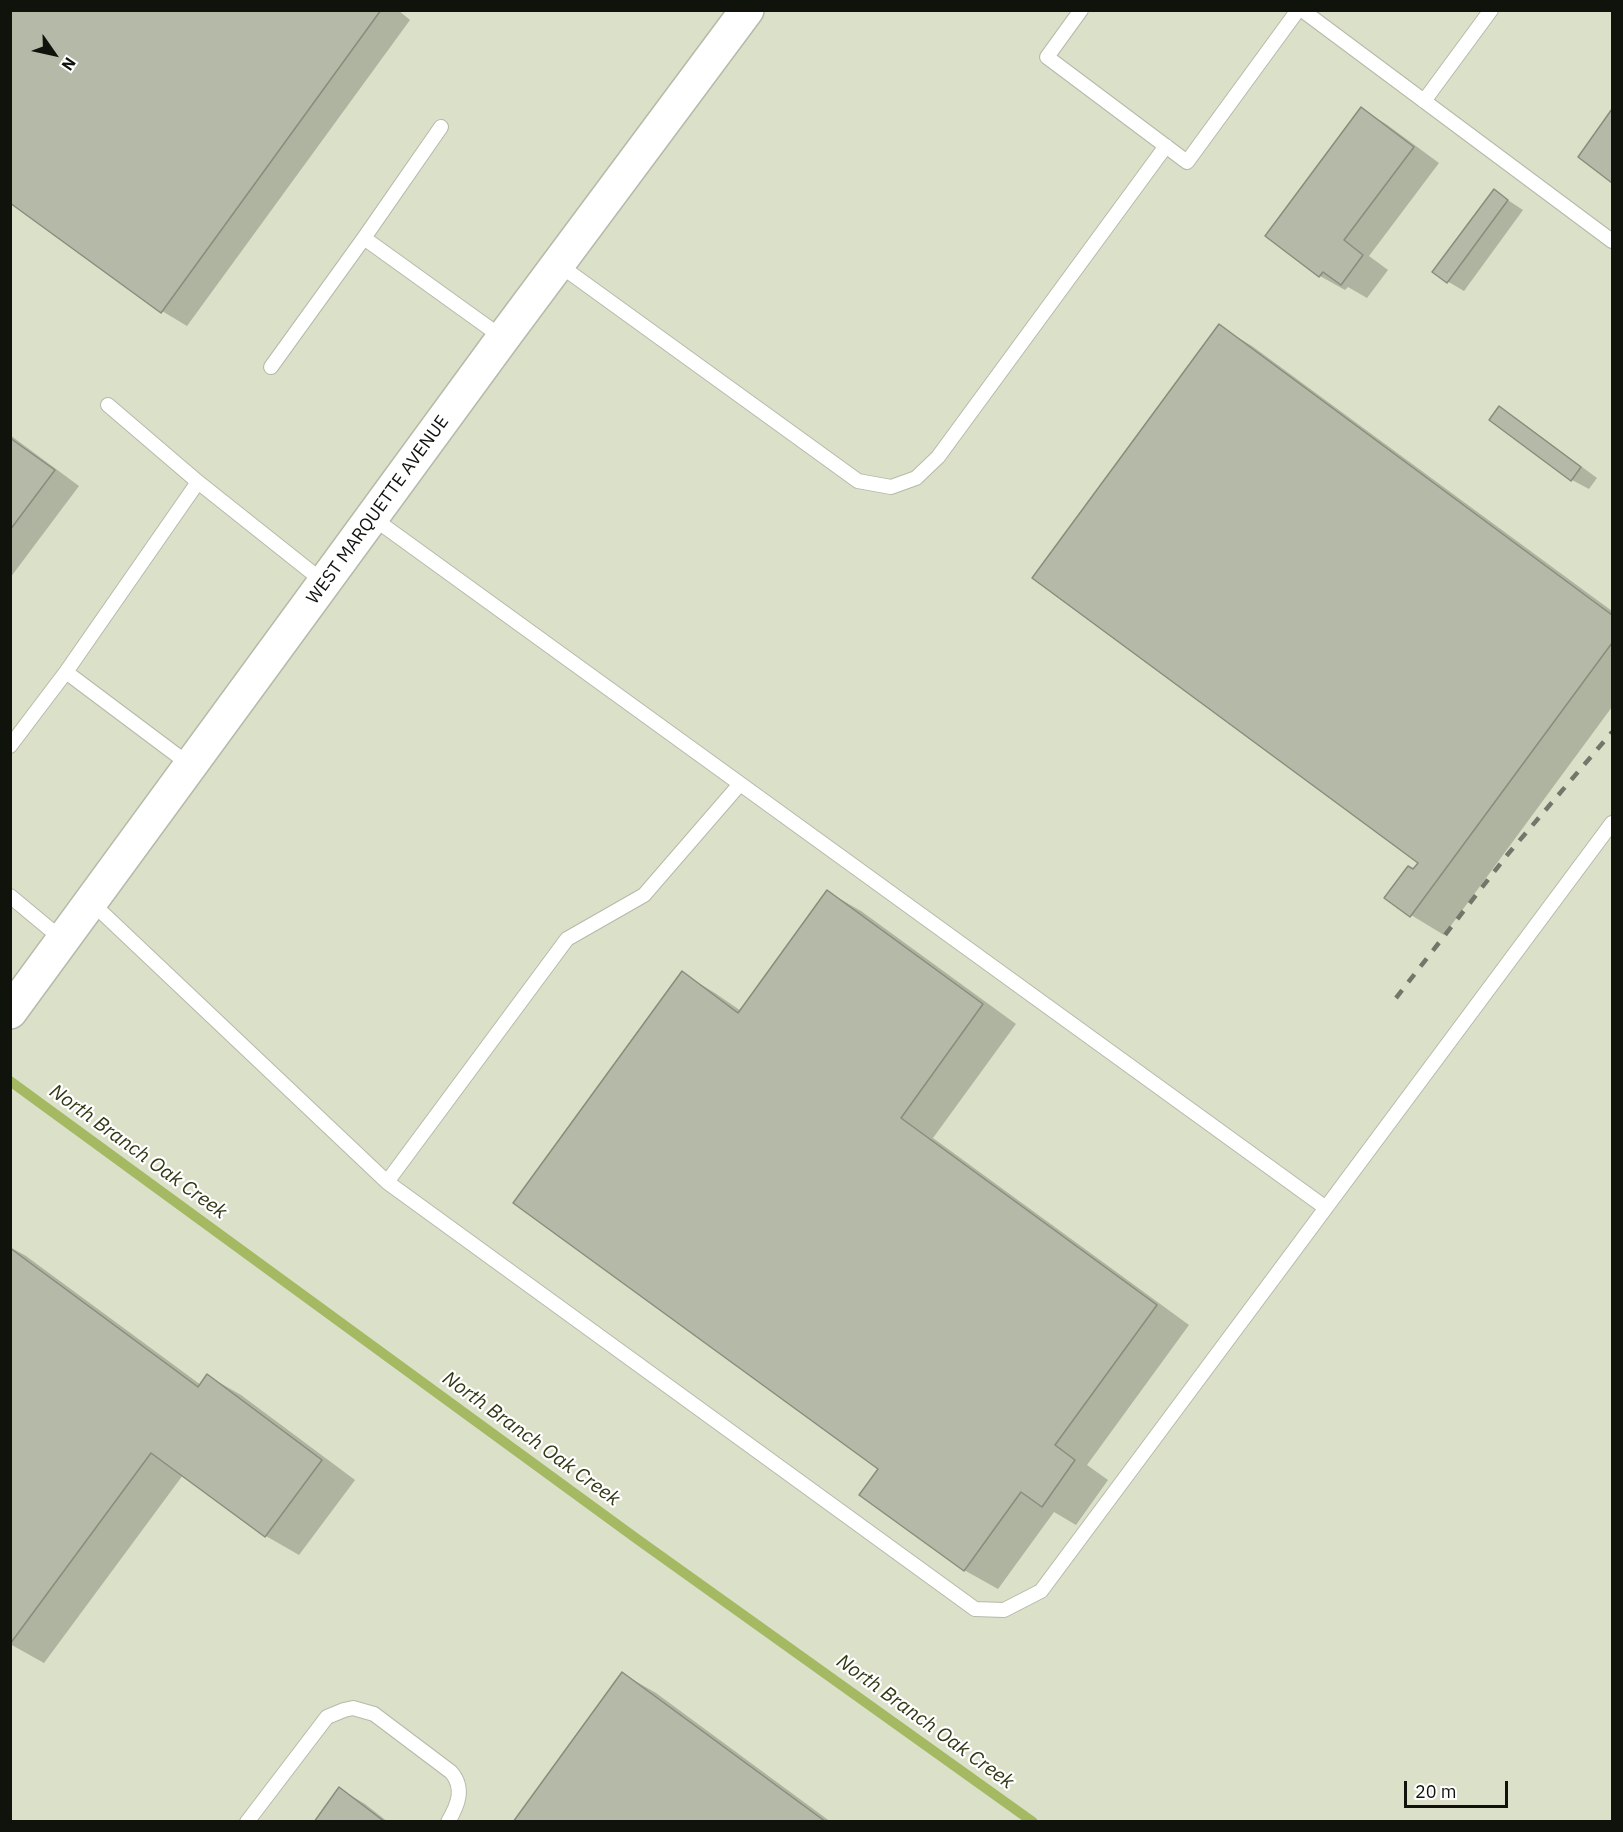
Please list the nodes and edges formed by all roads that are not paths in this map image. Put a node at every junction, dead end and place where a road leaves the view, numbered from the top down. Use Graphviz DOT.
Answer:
graph roads {
  1 [pos="747,10"];
  2 [pos="1081,10"];
  3 [pos="1300,10"];
  4 [pos="1491,10"];
  5 [pos="1424,101"];
  6 [pos="441,127"];
  7 [pos="1166,146"];
  8 [pos="364,238"];
  9 [pos="1612,241"];
  10 [pos="558,264"];
  11 [pos="503,338"];
  12 [pos="271,367"];
  13 [pos="108,405"];
  14 [pos="198,482"];
  15 [pos="373,518"];
  16 [pos="325,583"];
  17 [pos="66,672"];
  18 [pos="10,746"];
  19 [pos="189,765"];
  20 [pos="740,784"];
  21 [pos="1612,823"];
  22 [pos="10,896"];
  23 [pos="91,902"];
  24 [pos="63,940"];
  25 [pos="10,1012"];
  26 [pos="387,1182"];
  27 [pos="1326,1208"];
  28 [pos="247,1821"];
  29 [pos="448,1821"];
  1 -- 10 [label="street, WEST MARQUETTE AVENUE"];
  2 -- 7 [label="lane"];
  3 -- 5 [label="lane"];
  3 -- 7 [label="lane"];
  4 -- 5 [label="lane"];
  5 -- 9 [label="lane"];
  6 -- 8 [label="lane"];
  7 -- 10 [label="lane"];
  8 -- 11 [label="lane"];
  8 -- 12 [label="lane"];
  10 -- 11 [label="street, WEST MARQUETTE AVENUE"];
  11 -- 15 [label="street, WEST MARQUETTE AVENUE"];
  13 -- 14 [label="lane"];
  14 -- 16 [label="lane"];
  14 -- 17 [label="lane"];
  15 -- 16 [label="street, WEST MARQUETTE AVENUE"];
  15 -- 20 [label="lane"];
  16 -- 19 [label="street, WEST MARQUETTE AVENUE"];
  17 -- 18 [label="lane"];
  17 -- 19 [label="lane"];
  19 -- 23 [label="street, WEST MARQUETTE AVENUE"];
  20 -- 26 [label="lane"];
  20 -- 27 [label="lane"];
  21 -- 27 [label="lane"];
  22 -- 24 [label="lane"];
  23 -- 24 [label="street, WEST MARQUETTE AVENUE"];
  23 -- 26 [label="lane"];
  24 -- 25 [label="street, WEST MARQUETTE AVENUE"];
  26 -- 27 [label="lane"];
  28 -- 29 [label="lane"];
}
